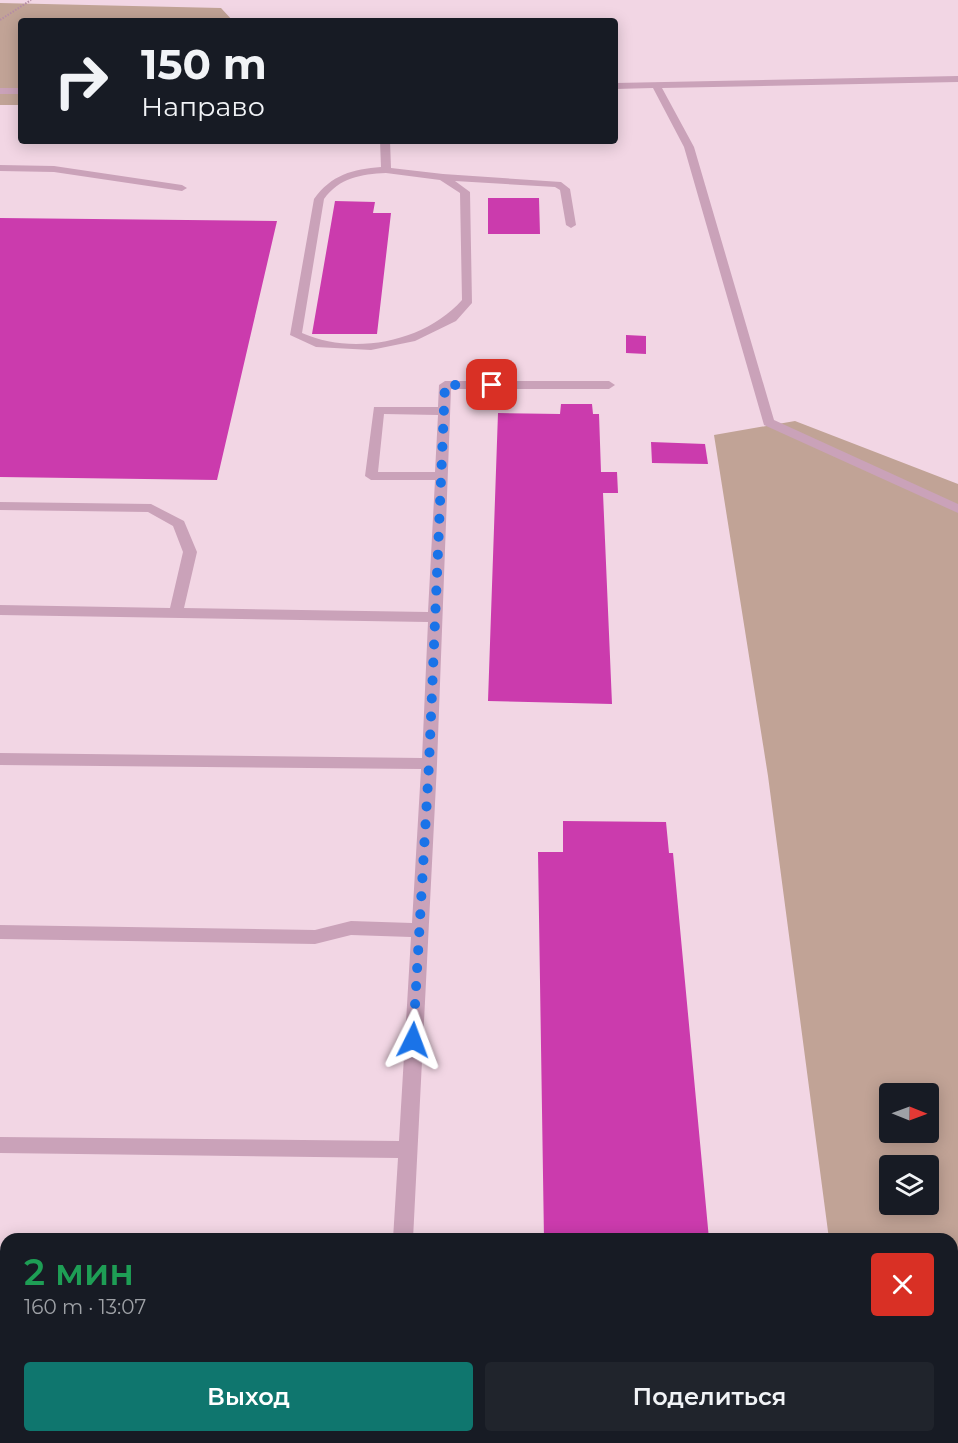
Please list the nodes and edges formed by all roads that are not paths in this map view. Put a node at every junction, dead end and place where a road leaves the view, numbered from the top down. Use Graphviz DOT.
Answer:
graph roads {
  1 [pos="958,79"];
  2 [pos="618,86"];
  3 [pos="657,86"];
  4 [pos="0,91"];
  5 [pos="18,91"];
  6 [pos="385,144"];
  7 [pos="0,168"];
  8 [pos="386,170"];
  9 [pos="443,177"];
  10 [pos="182,188"];
  11 [pos="571,225"];
  12 [pos="609,385"];
  13 [pos="444,411"];
  14 [pos="441,476"];
  15 [pos="0,506"];
  16 [pos="958,509"];
  17 [pos="0,610"];
  18 [pos="176,613"];
  19 [pos="435,617"];
  20 [pos="0,759"];
  21 [pos="429,764"];
  22 [pos="420,930"];
  23 [pos="0,932"];
  24 [pos="0,1146"];
  25 [pos="407,1150"];
  26 [pos="403,1233"];
  1 -- 3 [label="lane"];
  2 -- 3 [label="lane"];
  3 -- 16 [label="lane"];
  4 -- 5 [label="lane"];
  6 -- 8 [label="lane"];
  7 -- 10 [label="lane"];
  8 -- 9 [label="lane"];
  8 -- 9 [label="lane"];
  9 -- 11 [label="lane"];
  12 -- 13 [label="lane"];
  13 -- 14 [label="lane"];
  13 -- 14 [label="lane"];
  14 -- 19 [label="lane"];
  15 -- 18 [label="lane"];
  17 -- 18 [label="lane"];
  18 -- 19 [label="lane"];
  19 -- 21 [label="lane"];
  20 -- 21 [label="lane"];
  21 -- 22 [label="lane"];
  22 -- 23 [label="lane"];
  22 -- 25 [label="lane"];
  24 -- 25 [label="lane"];
  25 -- 26 [label="lane"];
}
